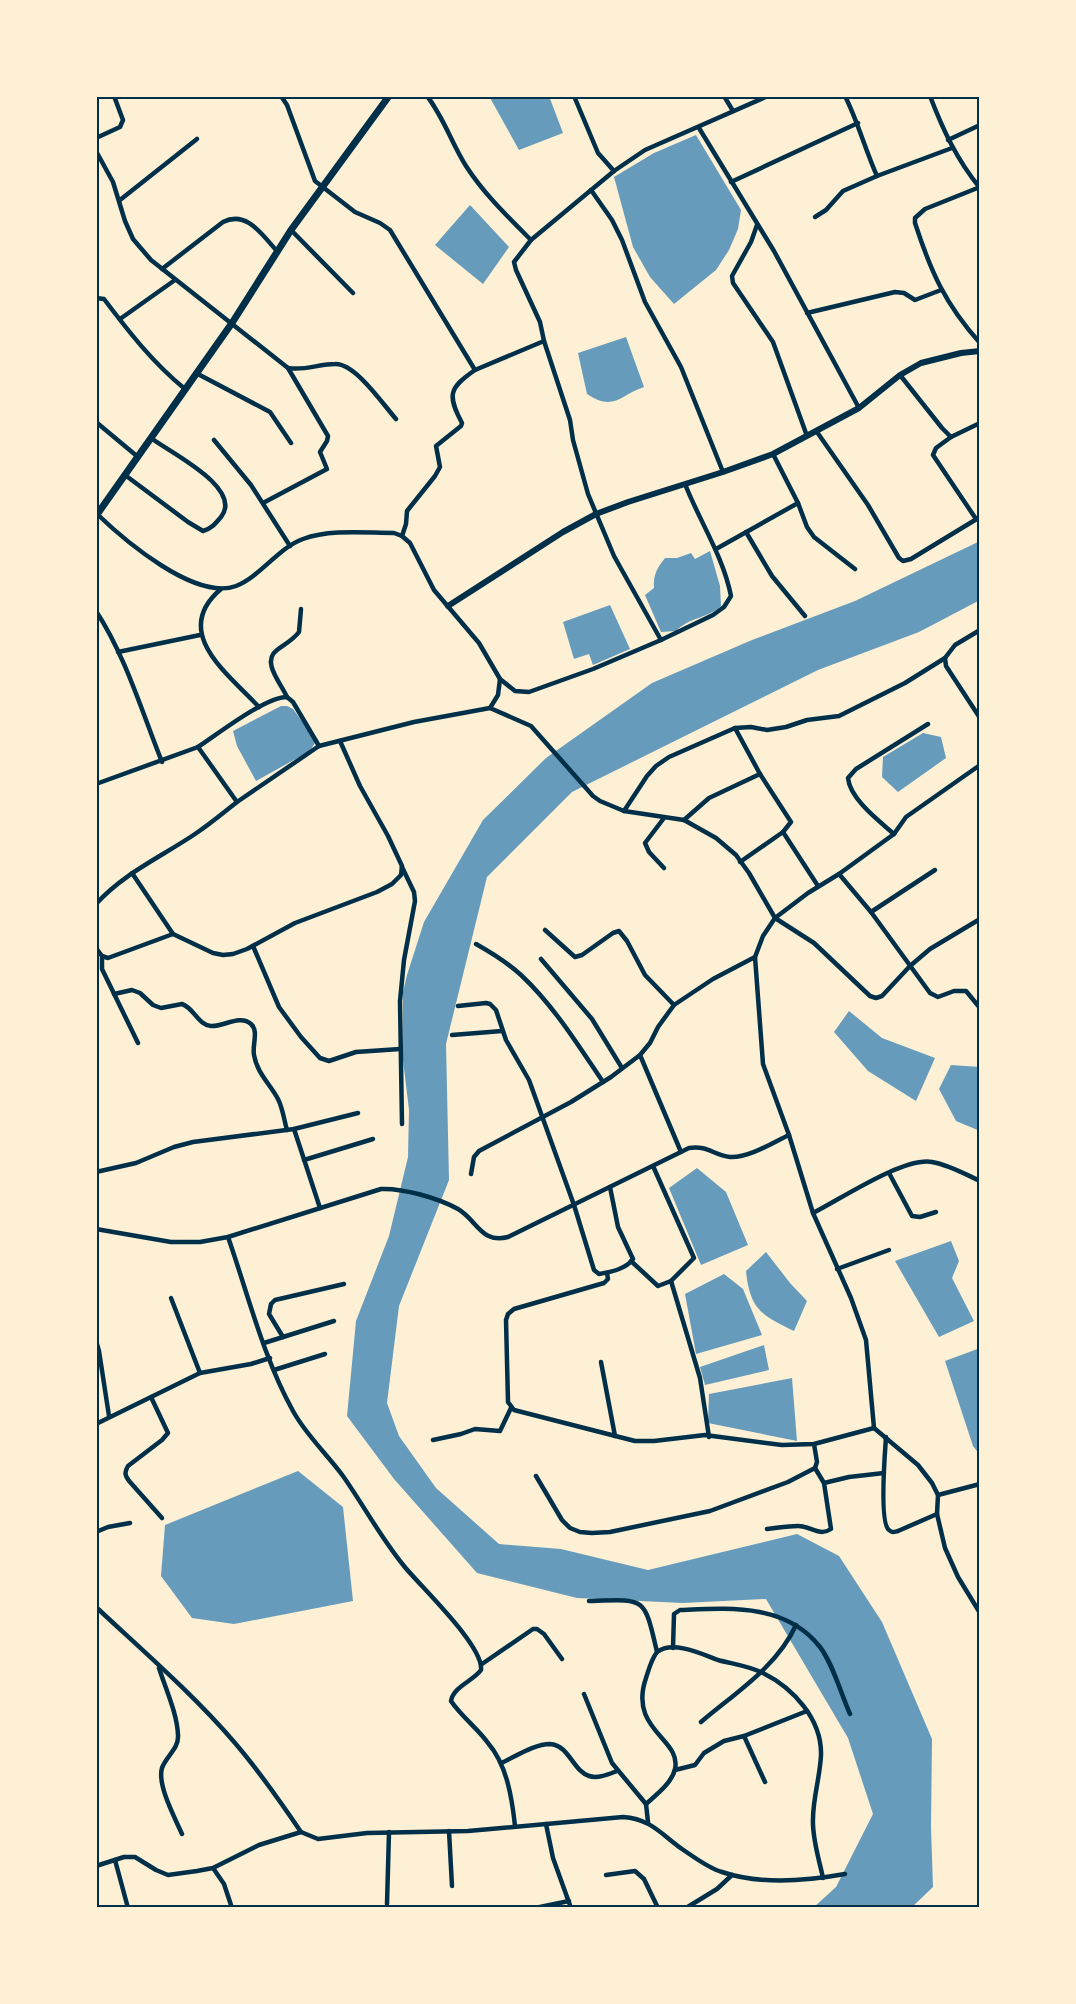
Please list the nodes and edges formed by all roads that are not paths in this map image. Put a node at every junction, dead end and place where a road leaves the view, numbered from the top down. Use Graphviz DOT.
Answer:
graph roads {
  1 [pos="114,96"];
  2 [pos="281,96"];
  3 [pos="389,96"];
  4 [pos="427,96"];
  5 [pos="574,96"];
  6 [pos="724,96"];
  7 [pos="768,96"];
  8 [pos="845,96"];
  9 [pos="930,96"];
  10 [pos="732,111"];
  11 [pos="858,123"];
  12 [pos="980,125"];
  13 [pos="699,128"];
  14 [pos="96,138"];
  15 [pos="197,139"];
  16 [pos="948,140"];
  17 [pos="952,148"];
  18 [pos="96,151"];
  19 [pos="614,171"];
  20 [pos="877,176"];
  21 [pos="731,182"];
  22 [pos="323,187"];
  23 [pos="980,188"];
  24 [pos="591,190"];
  25 [pos="120,200"];
  26 [pos="815,217"];
  27 [pos="757,225"];
  28 [pos="291,230"];
  29 [pos="531,240"];
  30 [pos="278,251"];
  31 [pos="162,269"];
  32 [pos="175,280"];
  33 [pos="941,290"];
  34 [pos="353,293"];
  35 [pos="96,298"];
  36 [pos="807,314"];
  37 [pos="120,319"];
  38 [pos="232,323"];
  39 [pos="544,341"];
  40 [pos="980,343"];
  41 [pos="980,351"];
  42 [pos="288,368"];
  43 [pos="475,370"];
  44 [pos="196,373"];
  45 [pos="900,375"];
  46 [pos="185,389"];
  47 [pos="859,408"];
  48 [pos="396,419"];
  49 [pos="96,422"];
  50 [pos="980,423"];
  51 [pos="817,432"];
  52 [pos="807,436"];
  53 [pos="951,437"];
  54 [pos="151,438"];
  55 [pos="214,440"];
  56 [pos="291,443"];
  57 [pos="773,454"];
  58 [pos="138,457"];
  59 [pos="723,472"];
  60 [pos="125,475"];
  61 [pos="685,484"];
  62 [pos="263,503"];
  63 [pos="798,503"];
  64 [pos="96,514"];
  65 [pos="596,514"];
  66 [pos="978,518"];
  67 [pos="746,532"];
  68 [pos="402,536"];
  69 [pos="290,546"];
  70 [pos="716,549"];
  71 [pos="855,569"];
  72 [pos="221,589"];
  73 [pos="448,606"];
  74 [pos="301,609"];
  75 [pos="96,611"];
  76 [pos="805,616"];
  77 [pos="980,630"];
  78 [pos="201,635"];
  79 [pos="661,640"];
  80 [pos="118,652"];
  81 [pos="945,658"];
  82 [pos="500,679"];
  83 [pos="287,697"];
  84 [pos="259,707"];
  85 [pos="490,708"];
  86 [pos="977,709"];
  87 [pos="980,718"];
  88 [pos="928,723"];
  89 [pos="735,728"];
  90 [pos="340,741"];
  91 [pos="320,746"];
  92 [pos="198,747"];
  93 [pos="162,762"];
  94 [pos="980,765"];
  95 [pos="760,774"];
  96 [pos="96,784"];
  97 [pos="237,802"];
  98 [pos="624,811"];
  99 [pos="664,818"];
  100 [pos="684,820"];
  101 [pos="783,832"];
  102 [pos="894,834"];
  103 [pos="740,862"];
  104 [pos="402,866"];
  105 [pos="664,867"];
  106 [pos="935,870"];
  107 [pos="132,873"];
  108 [pos="839,874"];
  109 [pos="818,886"];
  110 [pos="96,904"];
  111 [pos="871,912"];
  112 [pos="775,918"];
  113 [pos="980,919"];
  114 [pos="545,930"];
  115 [pos="173,934"];
  116 [pos="476,944"];
  117 [pos="253,945"];
  118 [pos="96,948"];
  119 [pos="102,956"];
  120 [pos="755,957"];
  121 [pos="541,959"];
  122 [pos="909,966"];
  123 [pos="114,994"];
  124 [pos="674,1005"];
  125 [pos="458,1006"];
  126 [pos="980,1008"];
  127 [pos="502,1031"];
  128 [pos="452,1035"];
  129 [pos="138,1043"];
  130 [pos="400,1049"];
  131 [pos="640,1055"];
  132 [pos="622,1068"];
  133 [pos="603,1082"];
  134 [pos="358,1113"];
  135 [pos="543,1118"];
  136 [pos="402,1124"];
  137 [pos="287,1130"];
  138 [pos="294,1130"];
  139 [pos="789,1135"];
  140 [pos="373,1139"];
  141 [pos="681,1152"];
  142 [pos="304,1160"];
  143 [pos="653,1166"];
  144 [pos="96,1172"];
  145 [pos="889,1173"];
  146 [pos="471,1174"];
  147 [pos="980,1181"];
  148 [pos="610,1187"];
  149 [pos="574,1204"];
  150 [pos="320,1208"];
  151 [pos="936,1212"];
  152 [pos="813,1213"];
  153 [pos="96,1229"];
  154 [pos="228,1236"];
  155 [pos="889,1250"];
  156 [pos="631,1261"];
  157 [pos="837,1269"];
  158 [pos="607,1273"];
  159 [pos="671,1281"];
  160 [pos="344,1284"];
  161 [pos="171,1298"];
  162 [pos="334,1321"];
  163 [pos="283,1337"];
  164 [pos="96,1341"];
  165 [pos="264,1343"];
  166 [pos="326,1354"];
  167 [pos="270,1358"];
  168 [pos="601,1362"];
  169 [pos="274,1370"];
  170 [pos="200,1373"];
  171 [pos="151,1397"];
  172 [pos="511,1408"];
  173 [pos="109,1416"];
  174 [pos="96,1424"];
  175 [pos="874,1428"];
  176 [pos="615,1436"];
  177 [pos="709,1437"];
  178 [pos="886,1437"];
  179 [pos="434,1440"];
  180 [pos="814,1444"];
  181 [pos="815,1468"];
  182 [pos="884,1473"];
  183 [pos="536,1476"];
  184 [pos="824,1483"];
  185 [pos="980,1484"];
  186 [pos="938,1495"];
  187 [pos="938,1514"];
  188 [pos="162,1518"];
  189 [pos="130,1523"];
  190 [pos="767,1529"];
  191 [pos="96,1532"];
  192 [pos="589,1600"];
  193 [pos="96,1607"];
  194 [pos="980,1613"];
  195 [pos="103,1614"];
  196 [pos="96,1619"];
  197 [pos="796,1625"];
  198 [pos="673,1648"];
  199 [pos="657,1652"];
  200 [pos="562,1659"];
  201 [pos="482,1664"];
  202 [pos="159,1666"];
  203 [pos="761,1672"];
  204 [pos="584,1694"];
  205 [pos="807,1711"];
  206 [pos="850,1714"];
  207 [pos="700,1722"];
  208 [pos="744,1736"];
  209 [pos="501,1763"];
  210 [pos="675,1770"];
  211 [pos="617,1771"];
  212 [pos="765,1782"];
  213 [pos="646,1804"];
  214 [pos="648,1822"];
  215 [pos="546,1824"];
  216 [pos="515,1826"];
  217 [pos="449,1831"];
  218 [pos="301,1832"];
  219 [pos="389,1832"];
  220 [pos="182,1834"];
  221 [pos="116,1860"];
  222 [pos="96,1866"];
  223 [pos="213,1868"];
  224 [pos="845,1874"];
  225 [pos="606,1875"];
  226 [pos="732,1875"];
  227 [pos="823,1878"];
  228 [pos="452,1886"];
  229 [pos="568,1901"];
  230 [pos="387,1905"];
  231 [pos="128,1908"];
  232 [pos="229,1908"];
  233 [pos="535,1908"];
  234 [pos="571,1908"];
  235 [pos="658,1908"];
  236 [pos="686,1908"];
  1 -- 14 [label="street"];
  2 -- 22 [label="street"];
  3 -- 22 [label="main road"];
  4 -- 29 [label="street"];
  5 -- 19 [label="street"];
  6 -- 10 [label="street"];
  7 -- 10 [label="street"];
  8 -- 11 [label="street"];
  9 -- 16 [label="street"];
  10 -- 13 [label="street"];
  11 -- 20 [label="street"];
  11 -- 21 [label="street"];
  12 -- 16 [label="street"];
  13 -- 19 [label="street"];
  13 -- 21 [label="street"];
  15 -- 25 [label="street"];
  16 -- 17 [label="street"];
  17 -- 20 [label="street"];
  17 -- 23 [label="street"];
  18 -- 25 [label="street"];
  19 -- 24 [label="street"];
  20 -- 26 [label="street"];
  21 -- 27 [label="street"];
  22 -- 28 [label="main road"];
  22 -- 43 [label="street"];
  23 -- 33 [label="street"];
  24 -- 29 [label="street"];
  24 -- 59 [label="street"];
  25 -- 31 [label="street"];
  27 -- 36 [label="street"];
  27 -- 52 [label="street"];
  28 -- 30 [label="main road"];
  28 -- 34 [label="street"];
  29 -- 39 [label="street"];
  30 -- 31 [label="street"];
  30 -- 38 [label="main road"];
  31 -- 32 [label="street"];
  32 -- 37 [label="street"];
  32 -- 38 [label="street"];
  33 -- 36 [label="street"];
  33 -- 40 [label="street"];
  35 -- 37 [label="street"];
  36 -- 47 [label="street"];
  37 -- 46 [label="street"];
  38 -- 42 [label="street"];
  38 -- 44 [label="main road"];
  39 -- 43 [label="street"];
  39 -- 65 [label="street"];
  41 -- 45 [label="street"];
  42 -- 48 [label="street"];
  42 -- 62 [label="street"];
  43 -- 68 [label="street"];
  44 -- 46 [label="main road"];
  44 -- 56 [label="street"];
  45 -- 47 [label="street"];
  45 -- 53 [label="street"];
  46 -- 54 [label="main road"];
  47 -- 51 [label="street"];
  49 -- 58 [label="street"];
  50 -- 53 [label="street"];
  51 -- 52 [label="street"];
  51 -- 66 [label="street"];
  52 -- 57 [label="street"];
  53 -- 66 [label="street"];
  54 -- 58 [label="main road"];
  54 -- 60 [label="street"];
  55 -- 62 [label="street"];
  57 -- 59 [label="street"];
  57 -- 63 [label="street"];
  58 -- 60 [label="main road"];
  59 -- 61 [label="street"];
  60 -- 64 [label="main road"];
  61 -- 65 [label="street"];
  61 -- 70 [label="street"];
  62 -- 69 [label="street"];
  63 -- 67 [label="street"];
  63 -- 71 [label="street"];
  64 -- 72 [label="street"];
  65 -- 73 [label="street"];
  65 -- 79 [label="street"];
  67 -- 70 [label="street"];
  67 -- 76 [label="street"];
  68 -- 69 [label="street"];
  68 -- 73 [label="street"];
  69 -- 72 [label="street"];
  70 -- 79 [label="street"];
  72 -- 78 [label="street"];
  73 -- 82 [label="street"];
  74 -- 83 [label="street"];
  75 -- 80 [label="street"];
  77 -- 81 [label="street"];
  78 -- 80 [label="street"];
  78 -- 84 [label="street"];
  79 -- 82 [label="street"];
  80 -- 93 [label="street"];
  81 -- 86 [label="street"];
  81 -- 89 [label="street"];
  82 -- 85 [label="street"];
  83 -- 84 [label="street"];
  83 -- 91 [label="street"];
  84 -- 92 [label="street"];
  85 -- 90 [label="street"];
  85 -- 98 [label="street"];
  86 -- 87 [label="street"];
  88 -- 102 [label="street"];
  89 -- 95 [label="street"];
  89 -- 98 [label="street"];
  90 -- 91 [label="street"];
  90 -- 104 [label="street"];
  91 -- 97 [label="street"];
  92 -- 93 [label="street"];
  92 -- 97 [label="street"];
  93 -- 96 [label="street"];
  94 -- 102 [label="street"];
  95 -- 100 [label="street"];
  95 -- 101 [label="street"];
  97 -- 107 [label="street"];
  98 -- 99 [label="street"];
  99 -- 100 [label="street"];
  99 -- 105 [label="street"];
  100 -- 103 [label="street"];
  101 -- 103 [label="street"];
  101 -- 109 [label="street"];
  102 -- 108 [label="street"];
  103 -- 112 [label="street"];
  104 -- 117 [label="street"];
  104 -- 130 [label="street"];
  106 -- 111 [label="street"];
  107 -- 110 [label="street"];
  107 -- 115 [label="street"];
  108 -- 109 [label="street"];
  108 -- 111 [label="street"];
  109 -- 112 [label="street"];
  111 -- 122 [label="street"];
  112 -- 120 [label="street"];
  112 -- 122 [label="street"];
  113 -- 122 [label="street"];
  114 -- 124 [label="street"];
  115 -- 117 [label="street"];
  115 -- 119 [label="street"];
  116 -- 133 [label="street"];
  117 -- 130 [label="street"];
  118 -- 119 [label="street"];
  119 -- 123 [label="street"];
  120 -- 124 [label="street"];
  120 -- 139 [label="street"];
  121 -- 132 [label="street"];
  122 -- 126 [label="street"];
  123 -- 129 [label="street"];
  123 -- 137 [label="street"];
  124 -- 131 [label="street"];
  125 -- 127 [label="street"];
  127 -- 128 [label="street"];
  127 -- 135 [label="street"];
  130 -- 136 [label="street"];
  131 -- 132 [label="street"];
  131 -- 141 [label="street"];
  132 -- 133 [label="street"];
  133 -- 135 [label="street"];
  134 -- 138 [label="street"];
  135 -- 146 [label="street"];
  135 -- 149 [label="street"];
  137 -- 138 [label="street"];
  137 -- 144 [label="street"];
  138 -- 142 [label="street"];
  139 -- 141 [label="street"];
  139 -- 152 [label="street"];
  140 -- 142 [label="street"];
  141 -- 143 [label="street"];
  142 -- 150 [label="street"];
  143 -- 148 [label="street"];
  143 -- 159 [label="street"];
  145 -- 147 [label="street"];
  145 -- 151 [label="street"];
  145 -- 152 [label="street"];
  148 -- 149 [label="street"];
  148 -- 156 [label="street"];
  149 -- 150 [label="street"];
  149 -- 158 [label="street"];
  150 -- 154 [label="street"];
  152 -- 157 [label="street"];
  153 -- 154 [label="street"];
  154 -- 165 [label="street"];
  155 -- 157 [label="street"];
  156 -- 158 [label="street"];
  156 -- 159 [label="street"];
  157 -- 175 [label="street"];
  158 -- 172 [label="street"];
  159 -- 177 [label="street"];
  160 -- 163 [label="street"];
  161 -- 170 [label="street"];
  162 -- 163 [label="street"];
  163 -- 165 [label="street"];
  164 -- 173 [label="street"];
  165 -- 167 [label="street"];
  166 -- 169 [label="street"];
  167 -- 169 [label="street"];
  167 -- 170 [label="street"];
  168 -- 176 [label="street"];
  169 -- 201 [label="street"];
  170 -- 171 [label="street"];
  171 -- 173 [label="street"];
  171 -- 188 [label="street"];
  172 -- 176 [label="street"];
  172 -- 179 [label="street"];
  173 -- 174 [label="street"];
  175 -- 178 [label="street"];
  175 -- 180 [label="street"];
  176 -- 177 [label="street"];
  177 -- 180 [label="street"];
  178 -- 182 [label="street"];
  178 -- 186 [label="street"];
  180 -- 181 [label="street"];
  181 -- 183 [label="street"];
  181 -- 184 [label="street"];
  182 -- 184 [label="street"];
  182 -- 187 [label="street"];
  184 -- 190 [label="street"];
  185 -- 186 [label="street"];
  186 -- 187 [label="street"];
  187 -- 194 [label="street"];
  189 -- 191 [label="street"];
  192 -- 199 [label="street"];
  193 -- 195 [label="street"];
  195 -- 196 [label="street"];
  195 -- 202 [label="street"];
  197 -- 198 [label="street"];
  197 -- 203 [label="street"];
  197 -- 206 [label="street"];
  198 -- 199 [label="street"];
  198 -- 203 [label="street"];
  199 -- 210 [label="street"];
  200 -- 201 [label="street"];
  201 -- 209 [label="street"];
  202 -- 218 [label="street"];
  202 -- 220 [label="street"];
  203 -- 205 [label="street"];
  203 -- 207 [label="street"];
  204 -- 211 [label="street"];
  205 -- 208 [label="street"];
  205 -- 227 [label="street"];
  208 -- 210 [label="street"];
  208 -- 212 [label="street"];
  209 -- 211 [label="street"];
  209 -- 216 [label="street"];
  210 -- 213 [label="street"];
  211 -- 213 [label="street"];
  213 -- 214 [label="street"];
  214 -- 215 [label="street"];
  214 -- 226 [label="street"];
  215 -- 216 [label="street"];
  215 -- 229 [label="street"];
  216 -- 217 [label="street"];
  217 -- 219 [label="street"];
  217 -- 228 [label="street"];
  218 -- 219 [label="street"];
  218 -- 223 [label="street"];
  219 -- 230 [label="street"];
  221 -- 222 [label="street"];
  221 -- 223 [label="street"];
  221 -- 231 [label="street"];
  223 -- 232 [label="street"];
  224 -- 227 [label="street"];
  225 -- 235 [label="street"];
  226 -- 227 [label="street"];
  226 -- 236 [label="street"];
  229 -- 233 [label="street"];
  229 -- 234 [label="street"];
}
